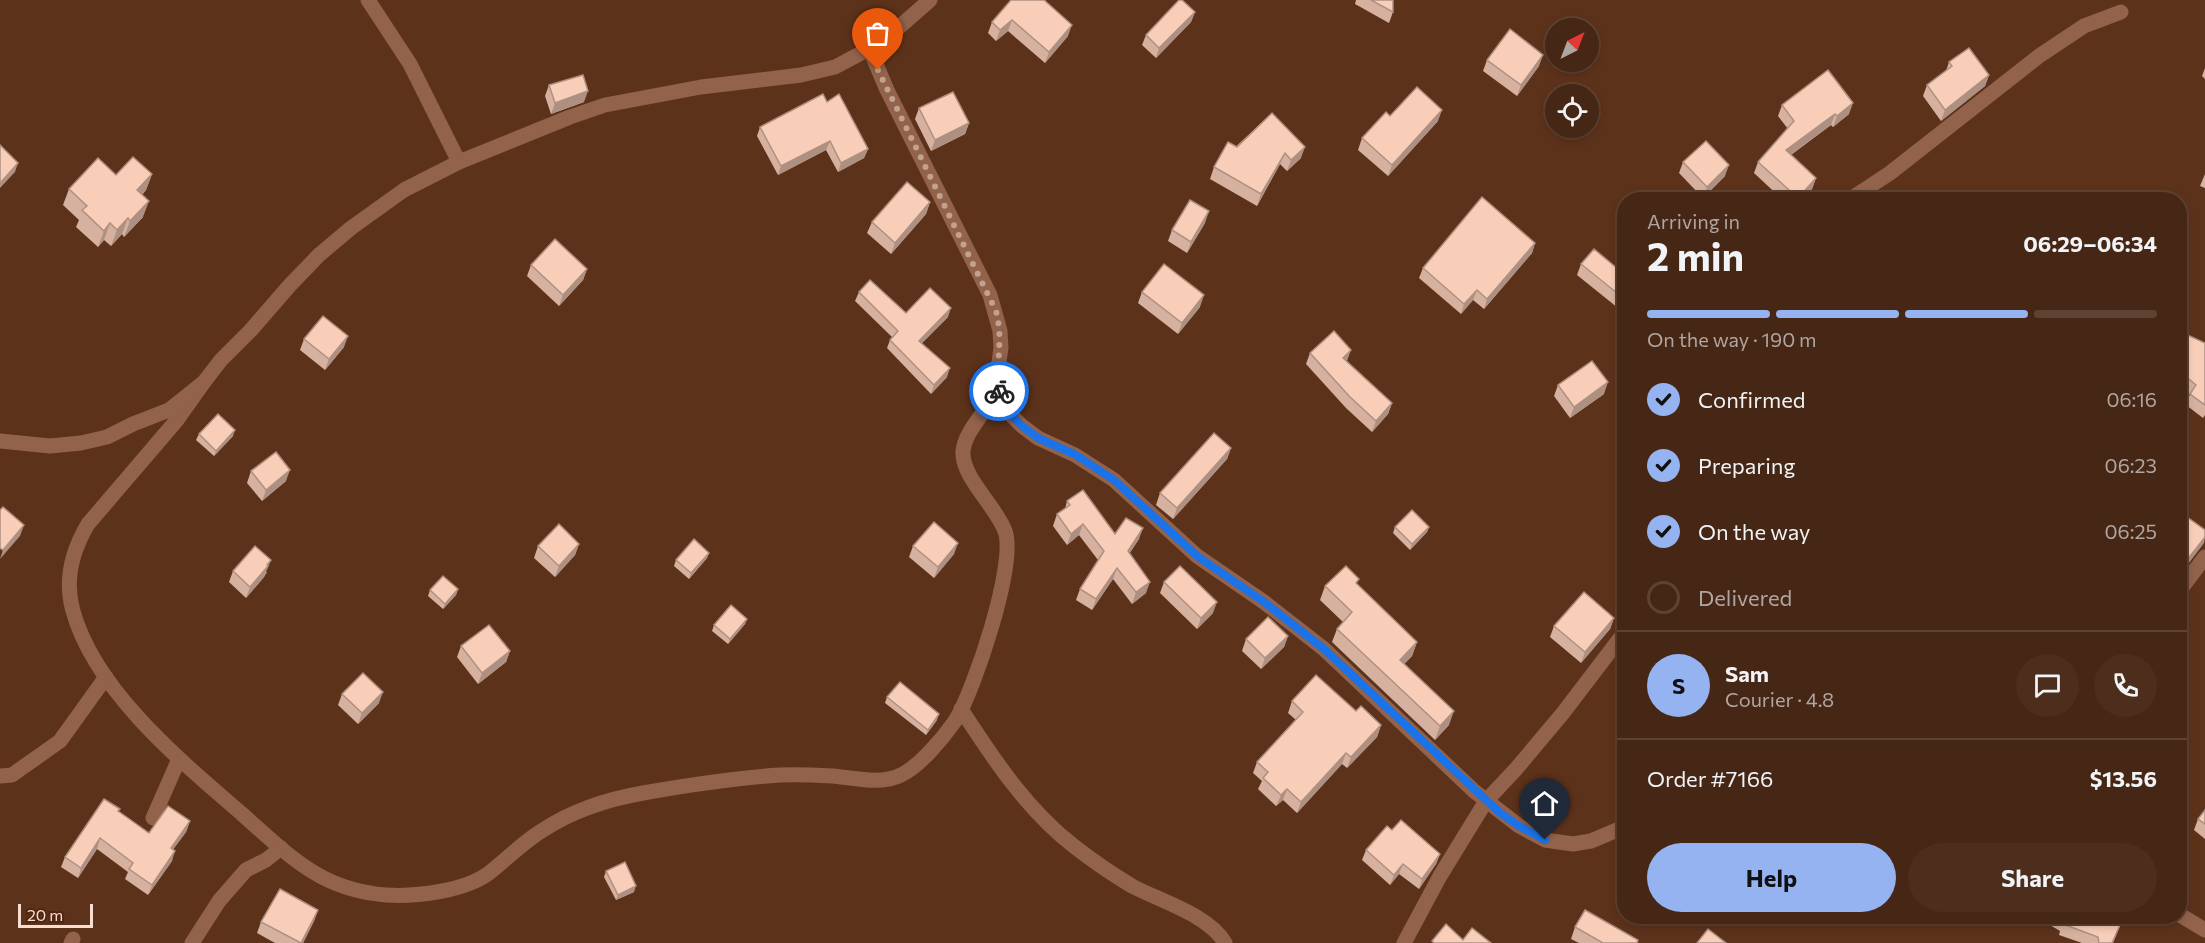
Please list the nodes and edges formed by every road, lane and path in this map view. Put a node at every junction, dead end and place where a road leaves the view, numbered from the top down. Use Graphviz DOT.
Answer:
graph roads {
  1 [pos="368,0"];
  2 [pos="930,0"];
  3 [pos="2121,12"];
  4 [pos="870,50"];
  5 [pos="459,162"];
  6 [pos="1861,192"];
  7 [pos="997,375"];
  8 [pos="204,382"];
  9 [pos="0,441"];
  10 [pos="2205,557"];
  11 [pos="2187,581"];
  12 [pos="1617,642"];
  13 [pos="106,677"];
  14 [pos="961,710"];
  15 [pos="179,759"];
  16 [pos="0,776"];
  17 [pos="1486,801"];
  18 [pos="153,818"];
  19 [pos="1617,830"];
  20 [pos="281,848"];
  21 [pos="2187,919"];
  22 [pos="2205,930"];
  23 [pos="192,943"];
  24 [pos="1225,943"];
  25 [pos="1404,943"];
  1 -- 5 [label="street"];
  2 -- 4 [label="street"];
  3 -- 6 [label="street"];
  4 -- 5 [label="street"];
  4 -- 7 [label="street"];
  5 -- 8 [label="street"];
  7 -- 14 [label="street"];
  7 -- 17 [label="street"];
  8 -- 9 [label="street"];
  8 -- 13 [label="street"];
  10 -- 11 [label="street"];
  12 -- 17 [label="street"];
  13 -- 15 [label="street"];
  13 -- 16 [label="street"];
  14 -- 20 [label="street"];
  14 -- 24 [label="street"];
  15 -- 18 [label="street"];
  15 -- 20 [label="street"];
  17 -- 19 [label="street"];
  17 -- 25 [label="street"];
  20 -- 23 [label="street"];
  21 -- 22 [label="street"];
}
